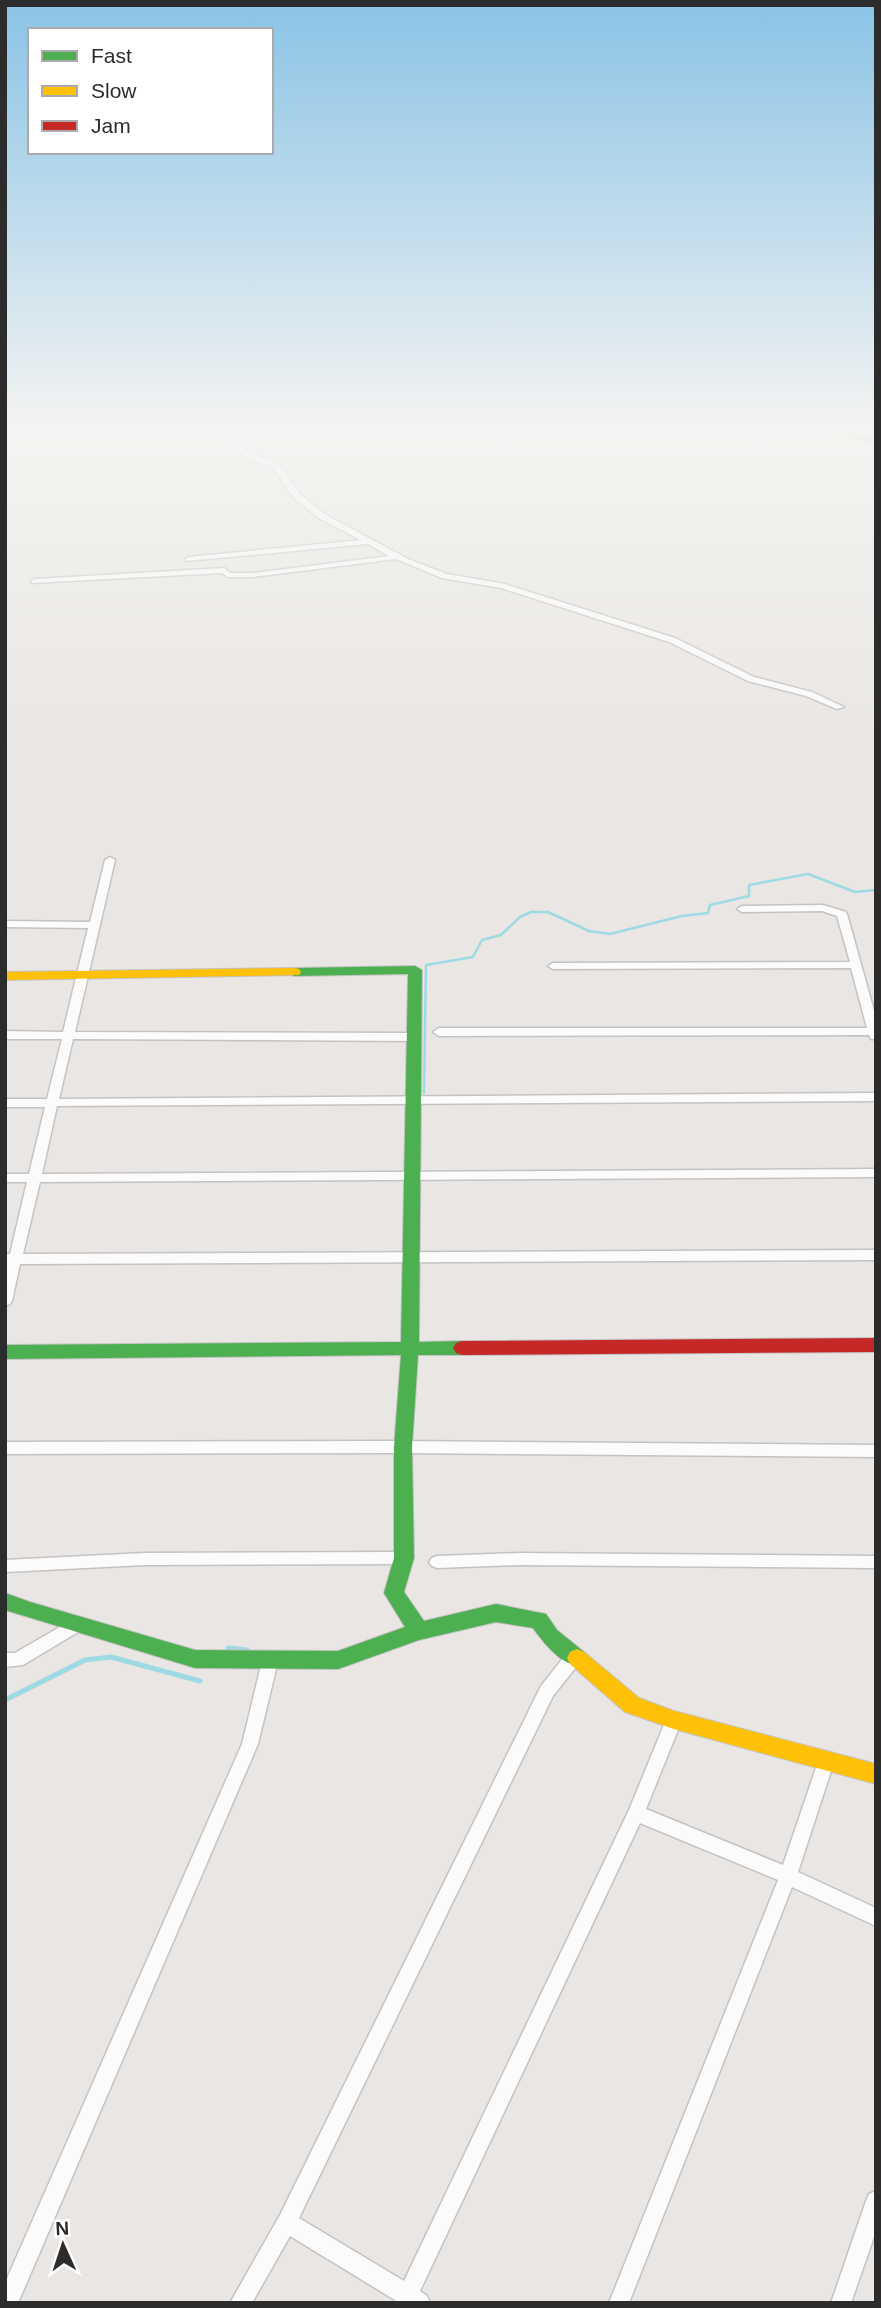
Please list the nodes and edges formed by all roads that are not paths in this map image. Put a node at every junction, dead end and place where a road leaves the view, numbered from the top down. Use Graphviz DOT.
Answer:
graph roads {
  1 [pos="363,540"];
  2 [pos="367,542"];
  3 [pos="396,556"];
  4 [pos="189,559"];
  5 [pos="35,581"];
  6 [pos="840,707"];
  7 [pos="110,860"];
  8 [pos="742,909"];
  9 [pos="5,924"];
  10 [pos="96,925"];
  11 [pos="855,965"];
  12 [pos="553,966"];
  13 [pos="5,976"];
  14 [pos="83,976"];
  15 [pos="439,1031"];
  16 [pos="875,1034"];
  17 [pos="5,1035"];
  18 [pos="68,1035"];
  19 [pos="415,1037"];
  20 [pos="876,1097"];
  21 [pos="414,1102"];
  22 [pos="5,1103"];
  23 [pos="54,1103"];
  24 [pos="876,1173"];
  25 [pos="414,1177"];
  26 [pos="5,1178"];
  27 [pos="34,1178"];
  28 [pos="876,1255"];
  29 [pos="411,1257"];
  30 [pos="11,1259"];
  31 [pos="5,1301"];
  32 [pos="876,1345"];
  33 [pos="410,1348"];
  34 [pos="5,1352"];
  35 [pos="403,1447"];
  36 [pos="5,1448"];
  37 [pos="876,1451"];
  38 [pos="404,1558"];
  39 [pos="437,1562"];
  40 [pos="876,1562"];
  41 [pos="5,1566"];
  42 [pos="5,1601"];
  43 [pos="77,1624"];
  44 [pos="419,1631"];
  45 [pos="574,1657"];
  46 [pos="270,1661"];
  47 [pos="9,1663"];
  48 [pos="674,1720"];
  49 [pos="827,1759"];
  50 [pos="876,1774"];
  51 [pos="636,1813"];
  52 [pos="788,1876"];
  53 [pos="876,1917"];
  54 [pos="876,2201"];
  55 [pos="287,2222"];
  56 [pos="410,2300"];
  57 [pos="7,2303"];
  58 [pos="240,2303"];
  59 [pos="619,2303"];
  60 [pos="841,2303"];
  1 -- 2 [label="street"];
  2 -- 3 [label="street"];
  2 -- 4 [label="street"];
  3 -- 5 [label="street"];
  3 -- 6 [label="street"];
  7 -- 10 [label="street"];
  8 -- 11 [label="street"];
  9 -- 10 [label="street"];
  10 -- 14 [label="street"];
  11 -- 12 [label="street"];
  11 -- 16 [label="street"];
  13 -- 14 [label="street"];
  14 -- 18 [label="street"];
  14 -- 19 [label="street"];
  15 -- 16 [label="street"];
  17 -- 18 [label="street"];
  18 -- 19 [label="street"];
  18 -- 23 [label="street"];
  19 -- 21 [label="street"];
  20 -- 21 [label="street"];
  21 -- 23 [label="street"];
  21 -- 25 [label="street"];
  22 -- 23 [label="street"];
  23 -- 27 [label="street"];
  24 -- 25 [label="street"];
  25 -- 27 [label="street"];
  25 -- 29 [label="street"];
  26 -- 27 [label="street"];
  27 -- 30 [label="street"];
  28 -- 29 [label="street"];
  29 -- 30 [label="street"];
  29 -- 33 [label="street"];
  30 -- 31 [label="street"];
  32 -- 33 [label="street"];
  33 -- 34 [label="street"];
  33 -- 35 [label="street"];
  35 -- 36 [label="street"];
  35 -- 37 [label="street"];
  35 -- 38 [label="street"];
  38 -- 41 [label="street"];
  38 -- 44 [label="street"];
  39 -- 40 [label="street"];
  42 -- 43 [label="street"];
  43 -- 46 [label="street"];
  43 -- 47 [label="street"];
  44 -- 45 [label="street"];
  44 -- 46 [label="street"];
  45 -- 48 [label="street"];
  45 -- 55 [label="street"];
  46 -- 57 [label="street"];
  48 -- 49 [label="street"];
  48 -- 51 [label="street"];
  49 -- 50 [label="street"];
  49 -- 52 [label="street"];
  51 -- 52 [label="street"];
  51 -- 56 [label="street"];
  52 -- 53 [label="street"];
  52 -- 59 [label="street"];
  54 -- 60 [label="street"];
  55 -- 56 [label="street"];
  55 -- 58 [label="street"];
}
